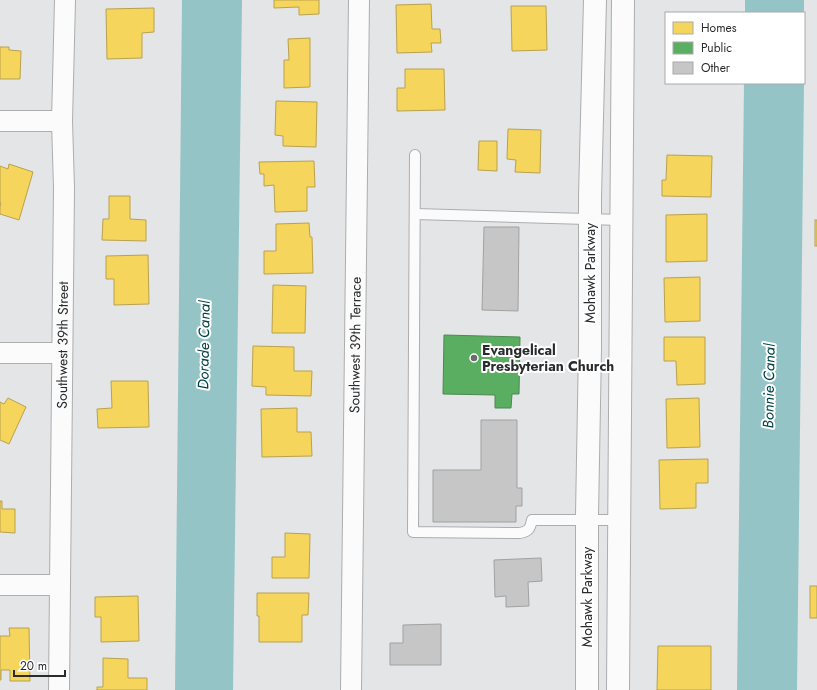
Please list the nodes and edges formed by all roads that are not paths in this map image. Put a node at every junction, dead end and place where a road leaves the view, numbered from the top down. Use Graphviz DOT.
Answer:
graph roads {
  1 [pos="65,0"];
  2 [pos="359,0"];
  3 [pos="595,0"];
  4 [pos="623,0"];
  5 [pos="0,121"];
  6 [pos="62,121"];
  7 [pos="415,155"];
  8 [pos="415,214"];
  9 [pos="590,220"];
  10 [pos="622,220"];
  11 [pos="0,353"];
  12 [pos="62,353"];
  13 [pos="587,520"];
  14 [pos="620,520"];
  15 [pos="0,585"];
  16 [pos="60,585"];
  17 [pos="60,690"];
  18 [pos="352,690"];
  19 [pos="587,690"];
  20 [pos="618,690"];
  1 -- 6 [label="street, Southwest 39th Street"];
  2 -- 18 [label="street, Southwest 39th Terrace"];
  3 -- 9 [label="street, Mohawk Parkway"];
  4 -- 10 [label="street"];
  5 -- 6 [label="street"];
  6 -- 12 [label="street, Southwest 39th Street"];
  7 -- 8 [label="lane"];
  8 -- 9 [label="lane"];
  8 -- 13 [label="lane"];
  9 -- 10 [label="lane"];
  9 -- 13 [label="street, Mohawk Parkway"];
  10 -- 14 [label="street"];
  11 -- 12 [label="street"];
  12 -- 16 [label="street, Southwest 39th Street"];
  13 -- 14 [label="lane"];
  13 -- 19 [label="street, Mohawk Parkway"];
  14 -- 20 [label="street"];
  15 -- 16 [label="street"];
  16 -- 17 [label="street, Southwest 39th Street"];
}
